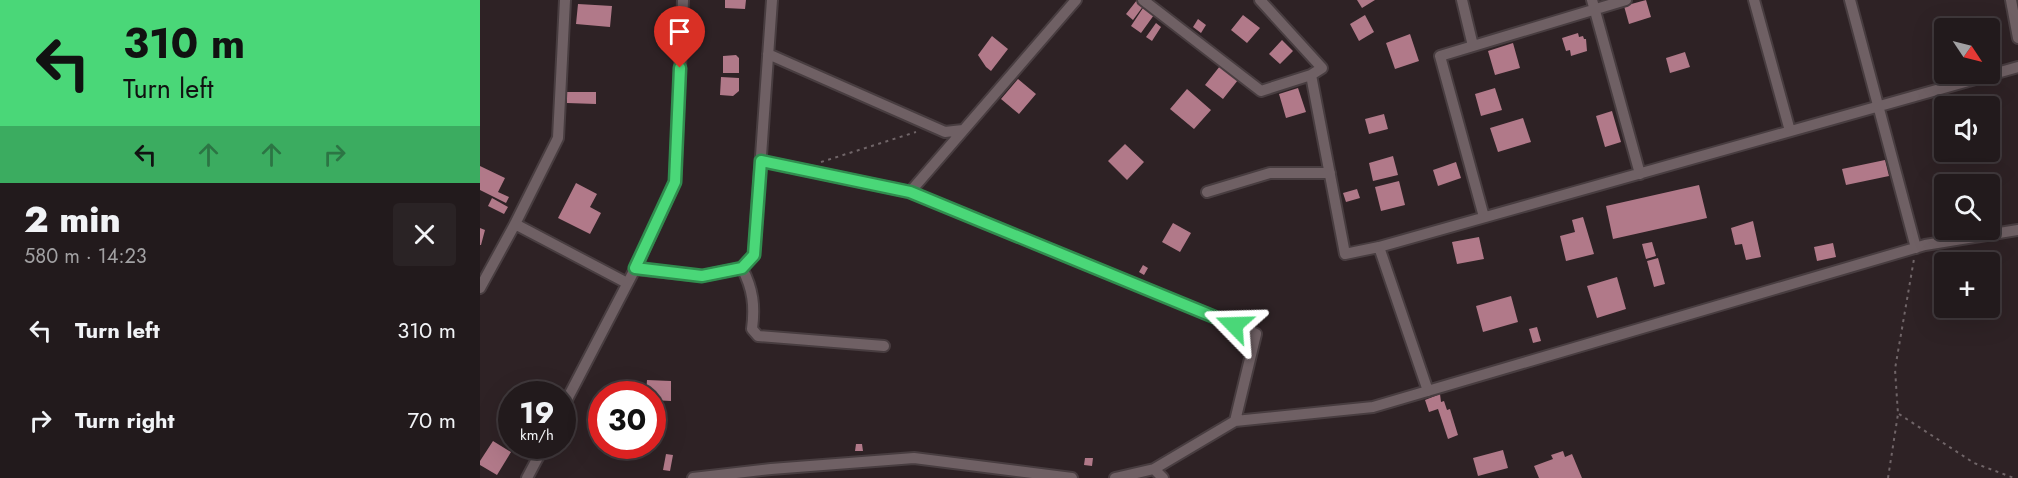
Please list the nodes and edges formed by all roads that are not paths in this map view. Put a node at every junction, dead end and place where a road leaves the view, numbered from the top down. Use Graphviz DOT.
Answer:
graph roads {
  1 [pos="565,0"];
  2 [pos="683,0"];
  3 [pos="772,0"];
  4 [pos="1076,0"];
  5 [pos="1143,0"];
  6 [pos="1260,0"];
  7 [pos="1462,0"];
  8 [pos="1626,0"];
  9 [pos="1754,0"];
  10 [pos="1850,0"];
  11 [pos="2011,0"];
  12 [pos="1593,5"];
  13 [pos="2018,38"];
  14 [pos="1473,46"];
  15 [pos="768,54"];
  16 [pos="2018,67"];
  17 [pos="1311,75"];
  18 [pos="1878,107"];
  19 [pos="963,130"];
  20 [pos="1790,131"];
  21 [pos="761,161"];
  22 [pos="1330,173"];
  23 [pos="1640,174"];
  24 [pos="910,192"];
  25 [pos="1207,192"];
  26 [pos="1484,217"];
  27 [pos="515,224"];
  28 [pos="2018,230"];
  29 [pos="1378,247"];
  30 [pos="1916,248"];
  31 [pos="635,268"];
  32 [pos="742,268"];
  33 [pos="627,283"];
  34 [pos="480,288"];
  35 [pos="884,346"];
  36 [pos="576,382"];
  37 [pos="1428,391"];
  38 [pos="1234,421"];
  39 [pos="537,459"];
  40 [pos="771,469"];
  41 [pos="1154,469"];
  42 [pos="743,475"];
  43 [pos="527,478"];
  44 [pos="693,478"];
  45 [pos="785,478"];
  46 [pos="1072,478"];
  47 [pos="1115,478"];
  48 [pos="1163,478"];
  1 -- 27 [label="street"];
  2 -- 31 [label="street"];
  3 -- 15 [label="street"];
  4 -- 19 [label="street"];
  5 -- 17 [label="street"];
  6 -- 17 [label="street"];
  7 -- 14 [label="street"];
  8 -- 12 [label="street"];
  9 -- 20 [label="street"];
  10 -- 18 [label="street"];
  11 -- 13 [label="street"];
  12 -- 14 [label="street"];
  12 -- 23 [label="street"];
  14 -- 26 [label="street"];
  15 -- 19 [label="street"];
  15 -- 21 [label="street"];
  16 -- 18 [label="street"];
  17 -- 22 [label="street"];
  18 -- 20 [label="street"];
  18 -- 30 [label="street"];
  19 -- 24 [label="street"];
  20 -- 23 [label="street"];
  21 -- 24 [label="street"];
  21 -- 32 [label="street"];
  22 -- 25 [label="street"];
  22 -- 29 [label="street"];
  23 -- 26 [label="street"];
  24 -- 38 [label="street"];
  26 -- 29 [label="street"];
  27 -- 33 [label="street"];
  27 -- 34 [label="street"];
  28 -- 30 [label="street"];
  29 -- 37 [label="street"];
  30 -- 37 [label="street"];
  31 -- 32 [label="street"];
  31 -- 33 [label="street"];
  32 -- 35 [label="street"];
  33 -- 36 [label="street"];
  37 -- 38 [label="street"];
  38 -- 41 [label="street"];
  39 -- 43 [label="street"];
  40 -- 42 [label="street"];
  40 -- 45 [label="street"];
  40 -- 46 [label="street"];
  41 -- 47 [label="street"];
  41 -- 48 [label="street"];
  42 -- 44 [label="street"];
}
